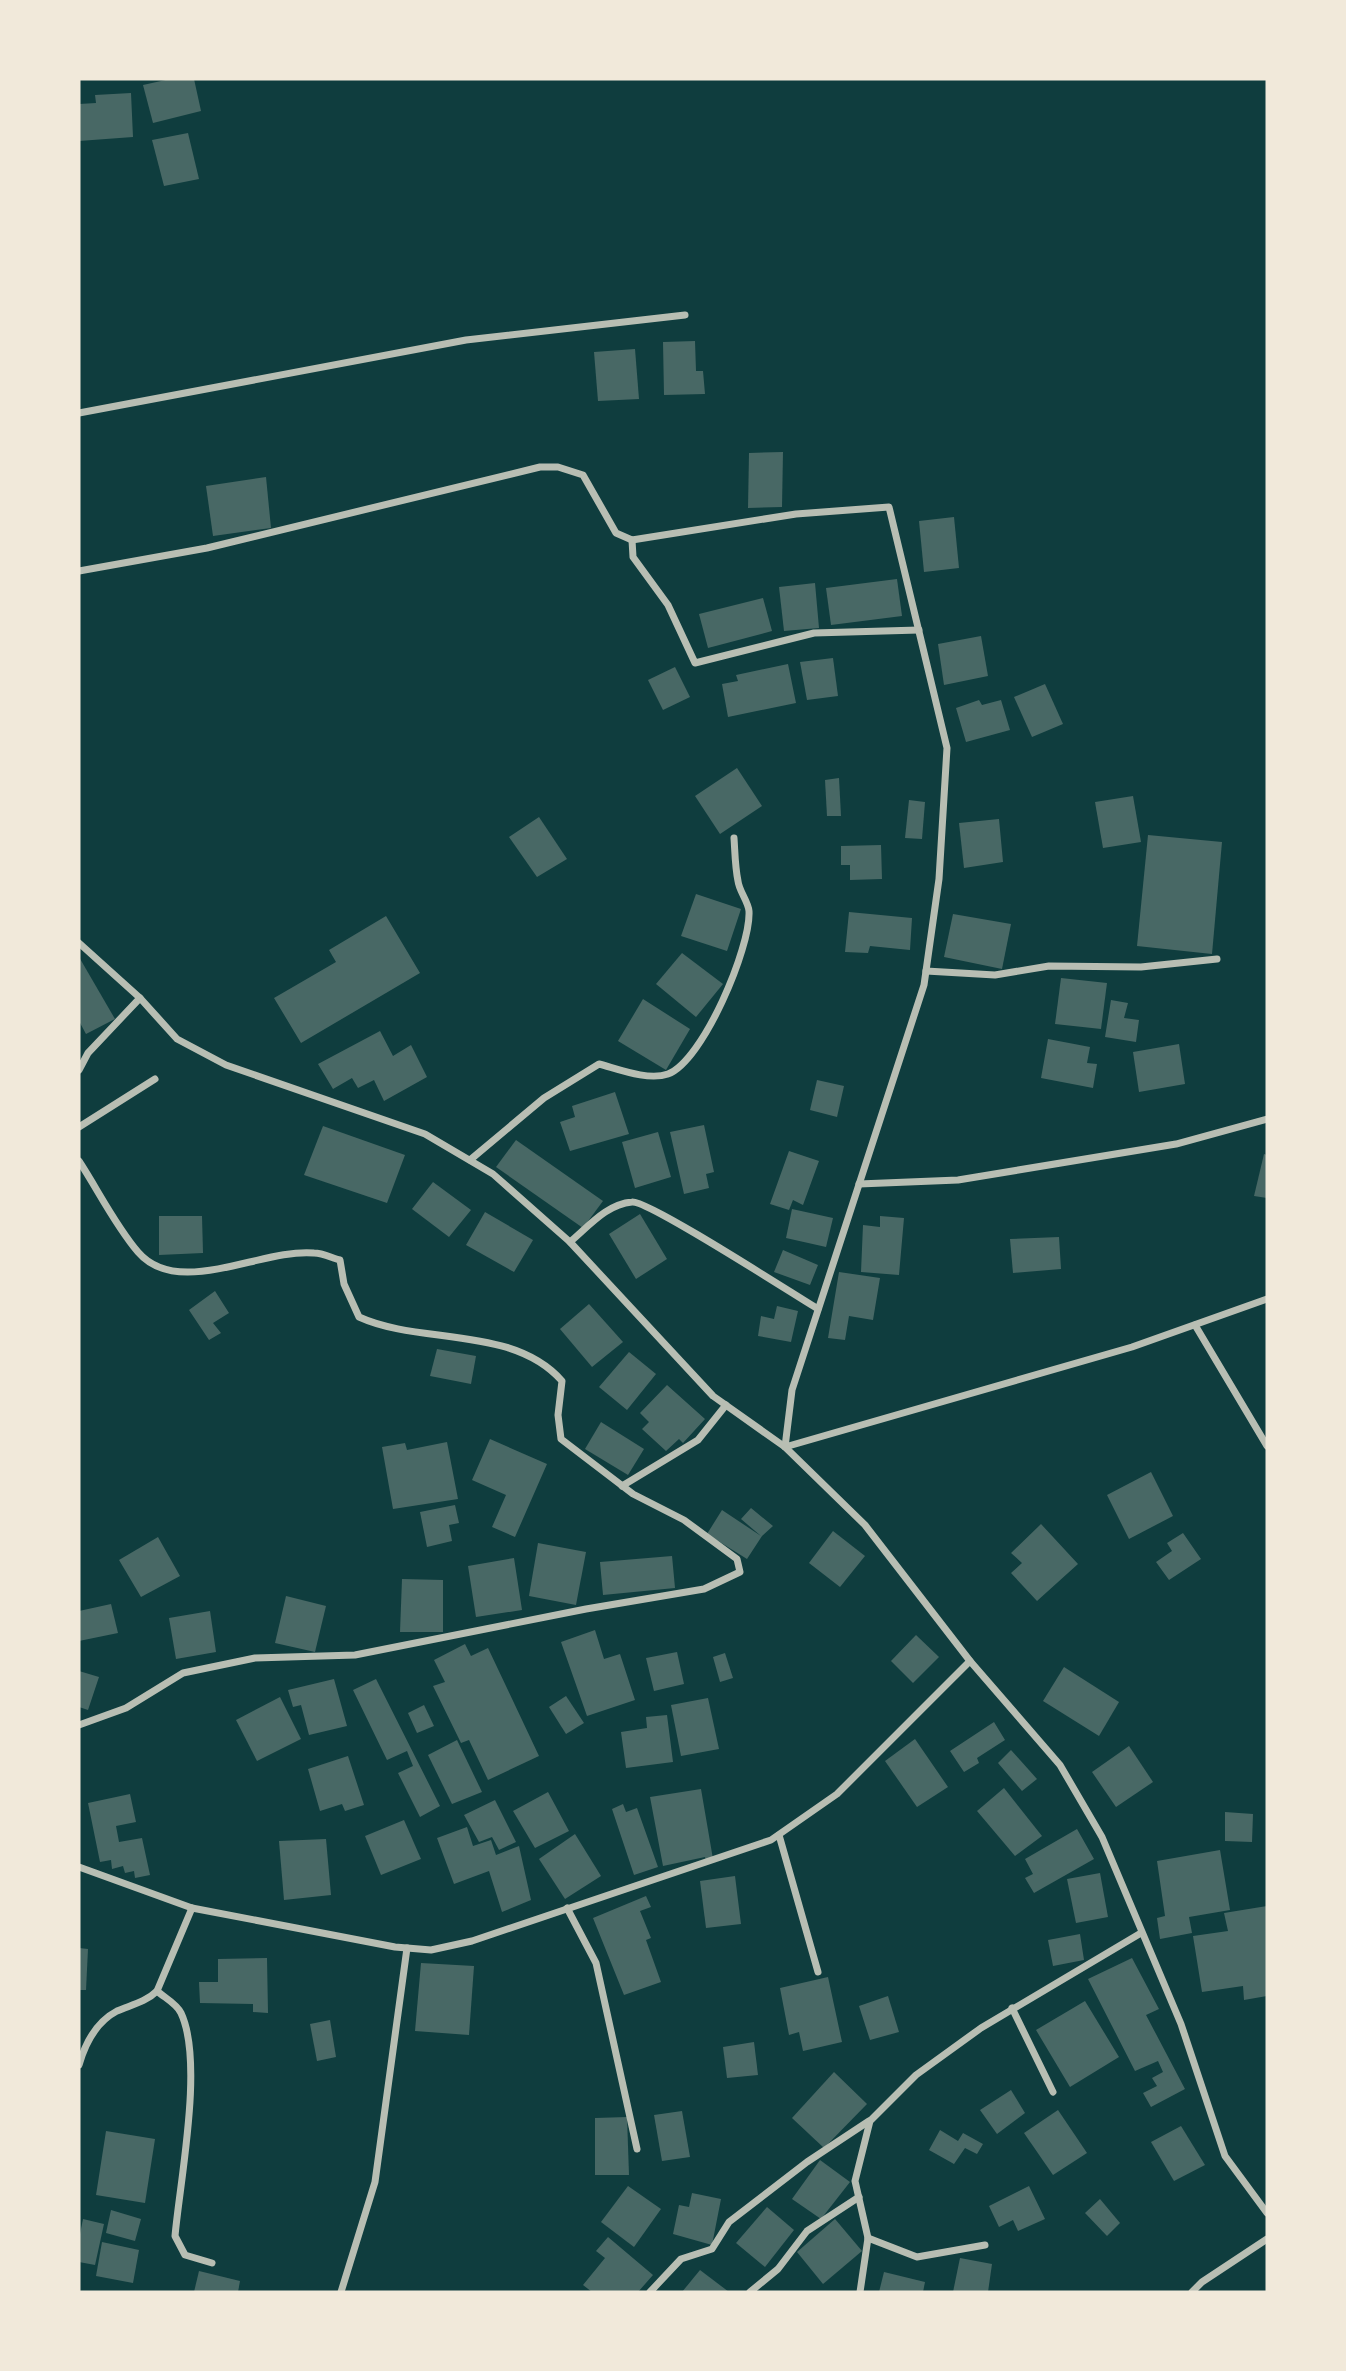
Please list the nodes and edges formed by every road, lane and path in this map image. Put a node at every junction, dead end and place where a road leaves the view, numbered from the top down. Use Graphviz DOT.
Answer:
graph roads {
  1 [pos="685,315"];
  2 [pos="79,413"];
  3 [pos="632,540"];
  4 [pos="79,571"];
  5 [pos="919,630"];
  6 [pos="734,838"];
  7 [pos="79,943"];
  8 [pos="1217,959"];
  9 [pos="926,971"];
  10 [pos="140,999"];
  11 [pos="79,1070"];
  12 [pos="155,1079"];
  13 [pos="1267,1119"];
  14 [pos="79,1127"];
  15 [pos="470,1160"];
  16 [pos="79,1161"];
  17 [pos="859,1184"];
  18 [pos="570,1242"];
  19 [pos="1267,1299"];
  20 [pos="818,1309"];
  21 [pos="1195,1325"];
  22 [pos="726,1405"];
  23 [pos="1267,1446"];
  24 [pos="785,1447"];
  25 [pos="622,1486"];
  26 [pos="970,1661"];
  27 [pos="79,1726"];
  28 [pos="779,1835"];
  29 [pos="79,1867"];
  30 [pos="192,1908"];
  31 [pos="567,1908"];
  32 [pos="1142,1933"];
  33 [pos="407,1948"];
  34 [pos="818,1972"];
  35 [pos="158,1992"];
  36 [pos="1012,2008"];
  37 [pos="79,2065"];
  38 [pos="1053,2092"];
  39 [pos="870,2120"];
  40 [pos="637,2150"];
  41 [pos="859,2197"];
  42 [pos="1267,2213"];
  43 [pos="868,2238"];
  44 [pos="1267,2239"];
  45 [pos="985,2245"];
  46 [pos="212,2263"];
  47 [pos="341,2292"];
  48 [pos="650,2292"];
  49 [pos="750,2292"];
  50 [pos="860,2292"];
  51 [pos="1192,2292"];
  1 -- 2 [label="street"];
  3 -- 4 [label="street"];
  3 -- 5 [label="street"];
  3 -- 5 [label="street"];
  5 -- 9 [label="street"];
  6 -- 15 [label="street"];
  7 -- 10 [label="street"];
  8 -- 9 [label="street"];
  9 -- 17 [label="street"];
  10 -- 11 [label="street"];
  10 -- 15 [label="street"];
  12 -- 14 [label="street"];
  13 -- 17 [label="street"];
  15 -- 18 [label="street"];
  16 -- 25 [label="street"];
  17 -- 20 [label="street"];
  18 -- 20 [label="street"];
  18 -- 22 [label="street"];
  19 -- 21 [label="street"];
  20 -- 24 [label="street"];
  21 -- 23 [label="street"];
  21 -- 24 [label="street"];
  22 -- 24 [label="street"];
  22 -- 25 [label="street"];
  24 -- 26 [label="street"];
  25 -- 27 [label="street"];
  26 -- 28 [label="street"];
  26 -- 32 [label="street"];
  28 -- 31 [label="street"];
  28 -- 34 [label="street"];
  29 -- 30 [label="street"];
  30 -- 33 [label="street"];
  30 -- 35 [label="street"];
  31 -- 33 [label="street"];
  31 -- 40 [label="street"];
  32 -- 36 [label="street"];
  32 -- 42 [label="street"];
  33 -- 47 [label="street"];
  35 -- 37 [label="street"];
  35 -- 46 [label="street"];
  36 -- 38 [label="street"];
  36 -- 39 [label="street"];
  39 -- 41 [label="street"];
  39 -- 48 [label="street"];
  41 -- 43 [label="street"];
  41 -- 49 [label="street"];
  43 -- 45 [label="street"];
  43 -- 50 [label="street"];
  44 -- 51 [label="street"];
}
